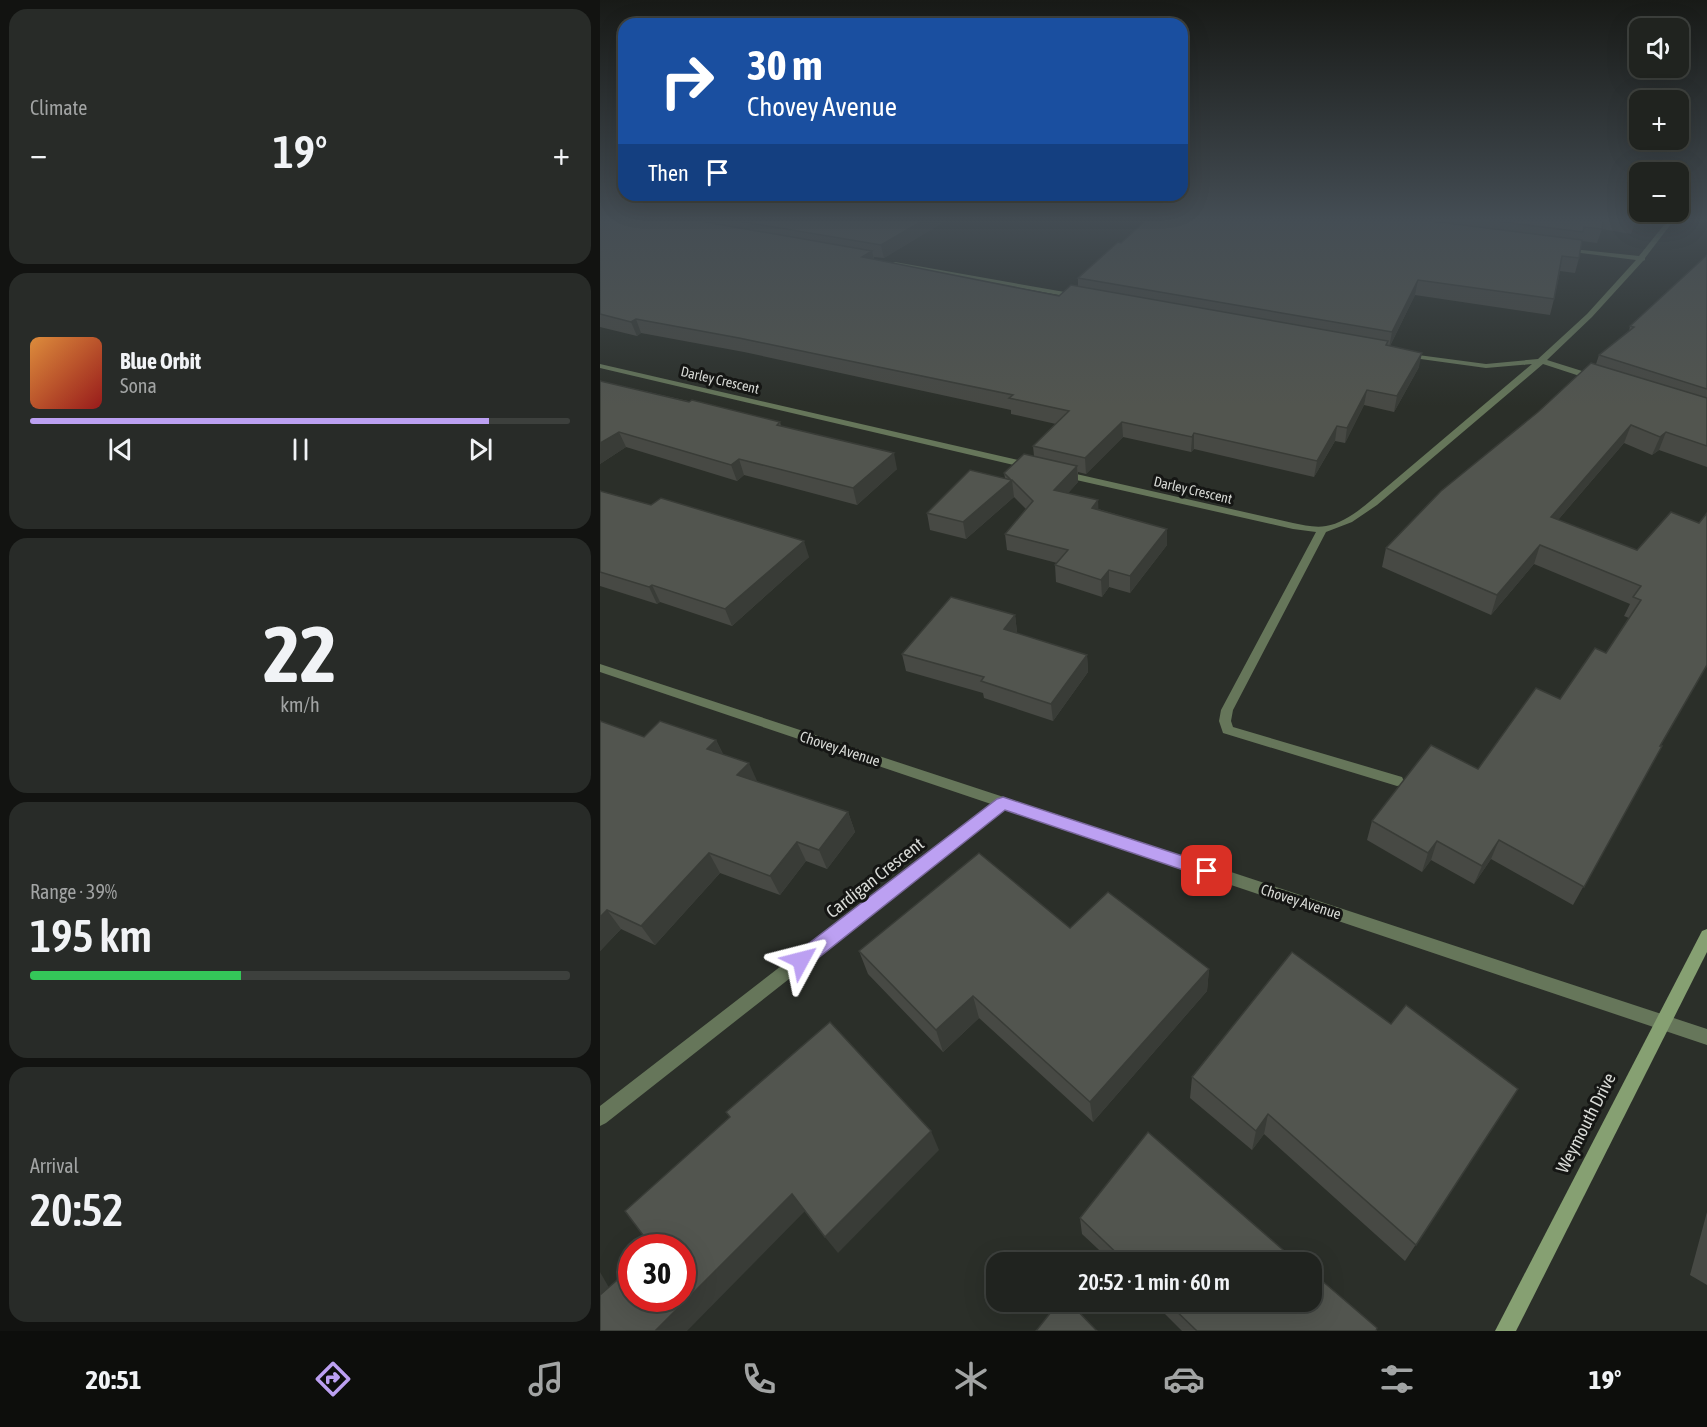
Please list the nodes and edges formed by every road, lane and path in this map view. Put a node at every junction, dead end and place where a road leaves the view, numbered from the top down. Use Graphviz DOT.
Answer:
graph roads {
  1 [pos="997,282"];
  2 [pos="1620,282"];
  3 [pos="1090,299"];
  4 [pos="1395,353"];
  5 [pos="1543,361"];
  6 [pos="600,366"];
  7 [pos="1609,382"];
  8 [pos="1039,468"];
  9 [pos="1050,471"];
  10 [pos="1322,531"];
  11 [pos="600,668"];
  12 [pos="1398,781"];
  13 [pos="1003,803"];
  14 [pos="1707,936"];
  15 [pos="1661,1021"];
  16 [pos="1707,1037"];
  17 [pos="600,1117"];
  18 [pos="1505,1331"];
  1 -- 3 [label="street"];
  2 -- 5 [label="street"];
  4 -- 5 [label="street"];
  5 -- 7 [label="street"];
  5 -- 10 [label="street"];
  6 -- 8 [label="street, Darley Crescent"];
  9 -- 10 [label="street, Darley Crescent"];
  10 -- 12 [label="street"];
  11 -- 13 [label="street, Chovey Avenue"];
  13 -- 15 [label="street, Chovey Avenue"];
  13 -- 17 [label="street, Cardigan Crescent"];
  14 -- 15 [label="street, Weymouth Drive"];
  15 -- 16 [label="street, Chovey Avenue"];
  15 -- 18 [label="street, Weymouth Drive"];
}
